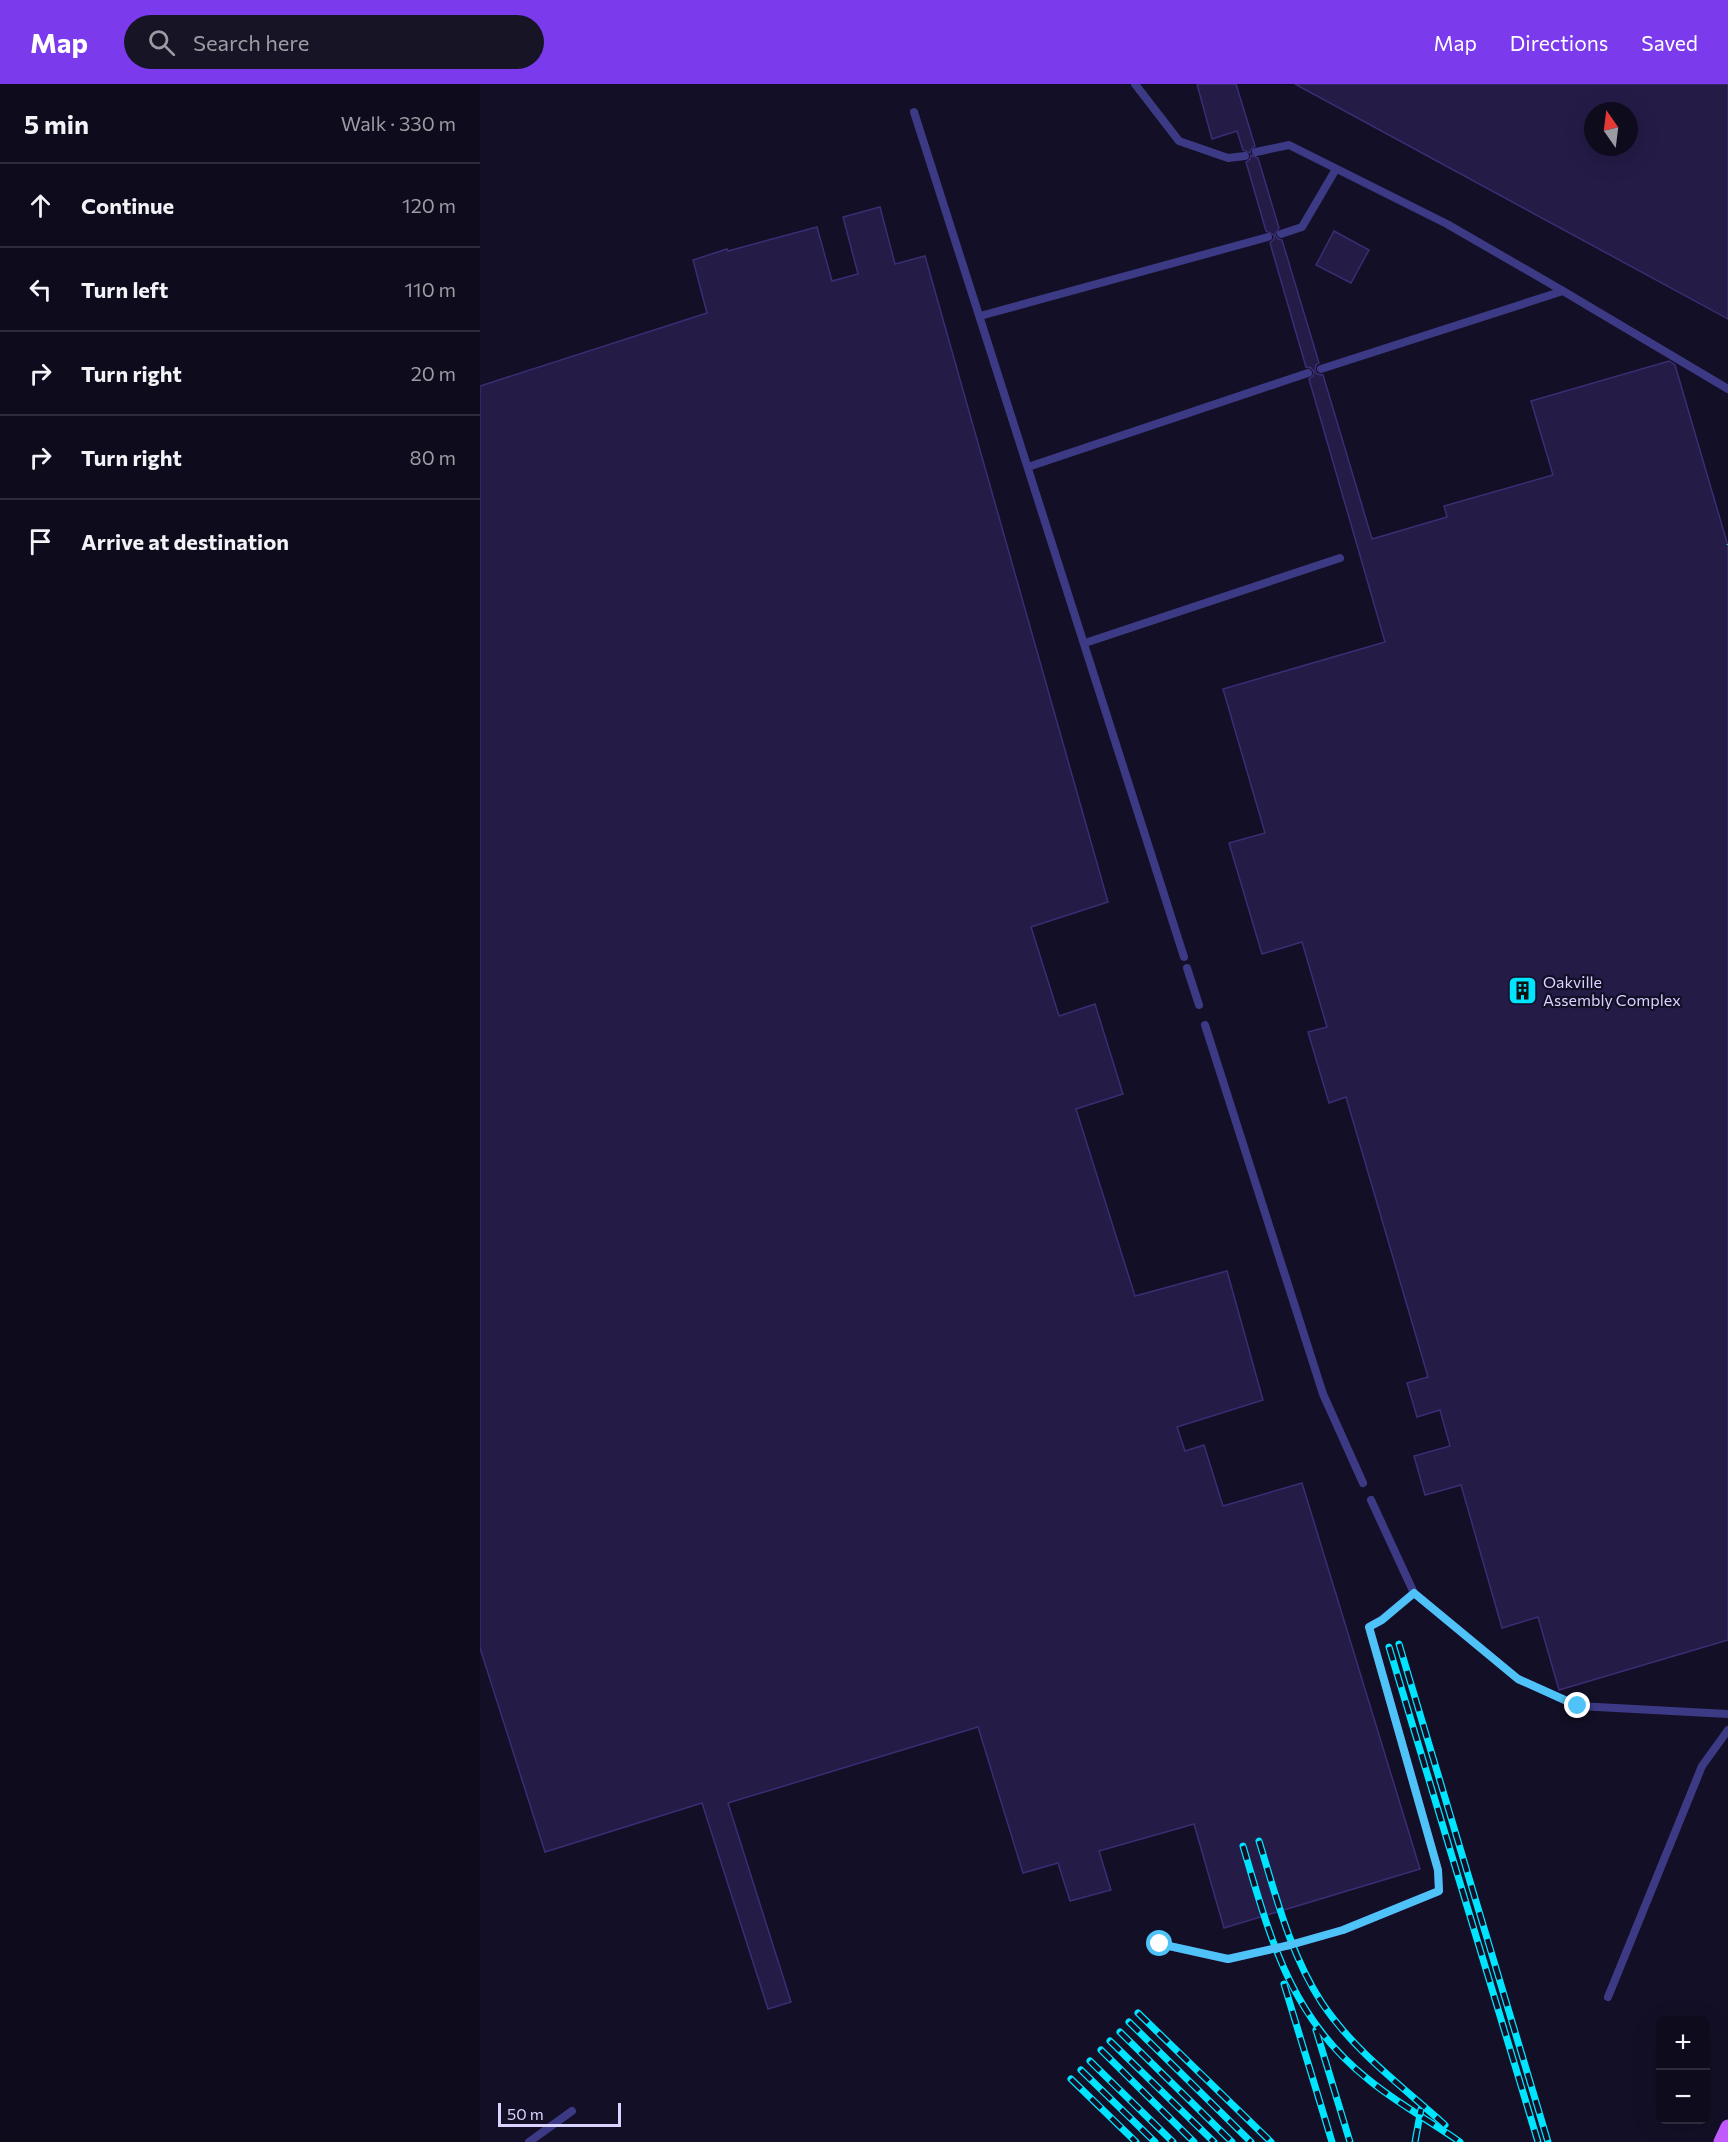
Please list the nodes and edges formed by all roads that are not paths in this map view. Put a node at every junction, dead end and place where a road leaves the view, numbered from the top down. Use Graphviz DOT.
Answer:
graph roads {
  1 [pos="1135,84"];
  2 [pos="914,112"];
  3 [pos="1256,152"];
  4 [pos="1245,156"];
  5 [pos="1336,169"];
  6 [pos="1281,234"];
  7 [pos="1268,237"];
  8 [pos="1563,291"];
  9 [pos="980,316"];
  10 [pos="1321,369"];
  11 [pos="1308,373"];
  12 [pos="1728,389"];
  13 [pos="1028,467"];
  14 [pos="1340,558"];
  15 [pos="1085,643"];
  16 [pos="1184,957"];
  17 [pos="1187,968"];
  18 [pos="1199,1005"];
  19 [pos="1205,1024"];
  20 [pos="1363,1483"];
  21 [pos="1371,1500"];
  22 [pos="1414,1593"];
  23 [pos="1728,1714"];
  24 [pos="1728,1730"];
  25 [pos="1160,1944"];
  26 [pos="1608,1997"];
  27 [pos="572,2111"];
  28 [pos="1728,2127"];
  29 [pos="529,2142"];
  30 [pos="1721,2142"];
  1 -- 4 [label="lane"];
  2 -- 9 [label="lane"];
  3 -- 5 [label="lane"];
  5 -- 6 [label="lane"];
  5 -- 8 [label="lane"];
  7 -- 9 [label="lane"];
  8 -- 10 [label="lane"];
  8 -- 12 [label="lane"];
  9 -- 13 [label="lane"];
  11 -- 13 [label="lane"];
  13 -- 15 [label="lane"];
  14 -- 15 [label="lane"];
  15 -- 16 [label="lane"];
  17 -- 18 [label="lane"];
  19 -- 20 [label="lane"];
  21 -- 22 [label="lane"];
  22 -- 23 [label="lane"];
  22 -- 25 [label="lane"];
  24 -- 26 [label="lane"];
  27 -- 29 [label="lane"];
  28 -- 30 [label="main road"];
}
